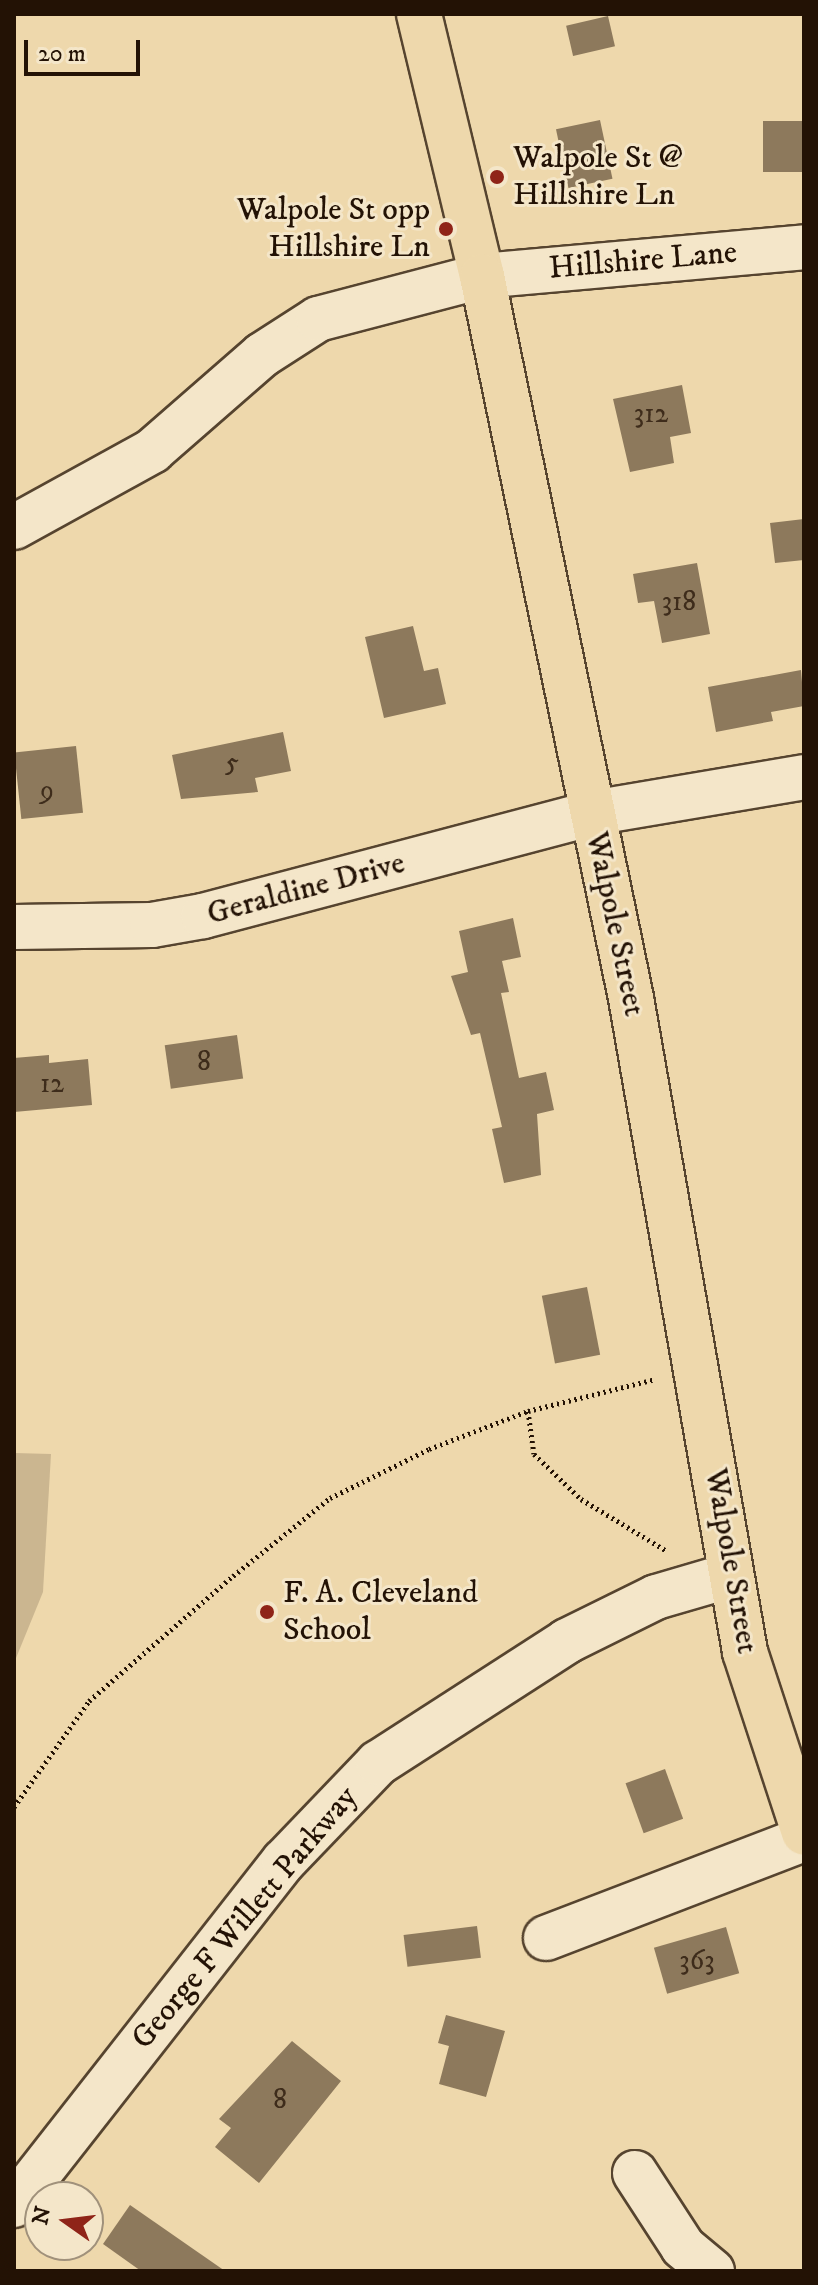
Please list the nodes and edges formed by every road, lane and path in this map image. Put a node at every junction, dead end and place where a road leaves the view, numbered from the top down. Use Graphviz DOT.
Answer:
graph roads {
  1 [pos="419,14"];
  2 [pos="804,247"];
  3 [pos="482,276"];
  4 [pos="14,527"];
  5 [pos="804,777"];
  6 [pos="592,813"];
  7 [pos="14,927"];
  8 [pos="700,1370"];
  9 [pos="528,1411"];
  10 [pos="731,1575"];
  11 [pos="677,1590"];
  12 [pos="14,1807"];
  13 [pos="804,1836"];
  14 [pos="546,1938"];
  15 [pos="635,2173"];
  16 [pos="14,2205"];
  17 [pos="712,2271"];
  1 -- 3 [label="main road, Walpole Street"];
  2 -- 3 [label="street, Hillshire Lane"];
  3 -- 4 [label="street, Hillshire Lane"];
  3 -- 6 [label="main road, Walpole Street"];
  5 -- 6 [label="street, Geraldine Drive"];
  6 -- 7 [label="street, Geraldine Drive"];
  6 -- 8 [label="main road, Walpole Street"];
  8 -- 9 [label="path"];
  8 -- 10 [label="main road, Walpole Street"];
  9 -- 11 [label="path"];
  9 -- 12 [label="path"];
  10 -- 11 [label="street, George F Willett Parkway"];
  10 -- 13 [label="main road, Walpole Street"];
  11 -- 16 [label="street, George F Willett Parkway"];
  13 -- 14 [label="street"];
  15 -- 17 [label="street"];
}
